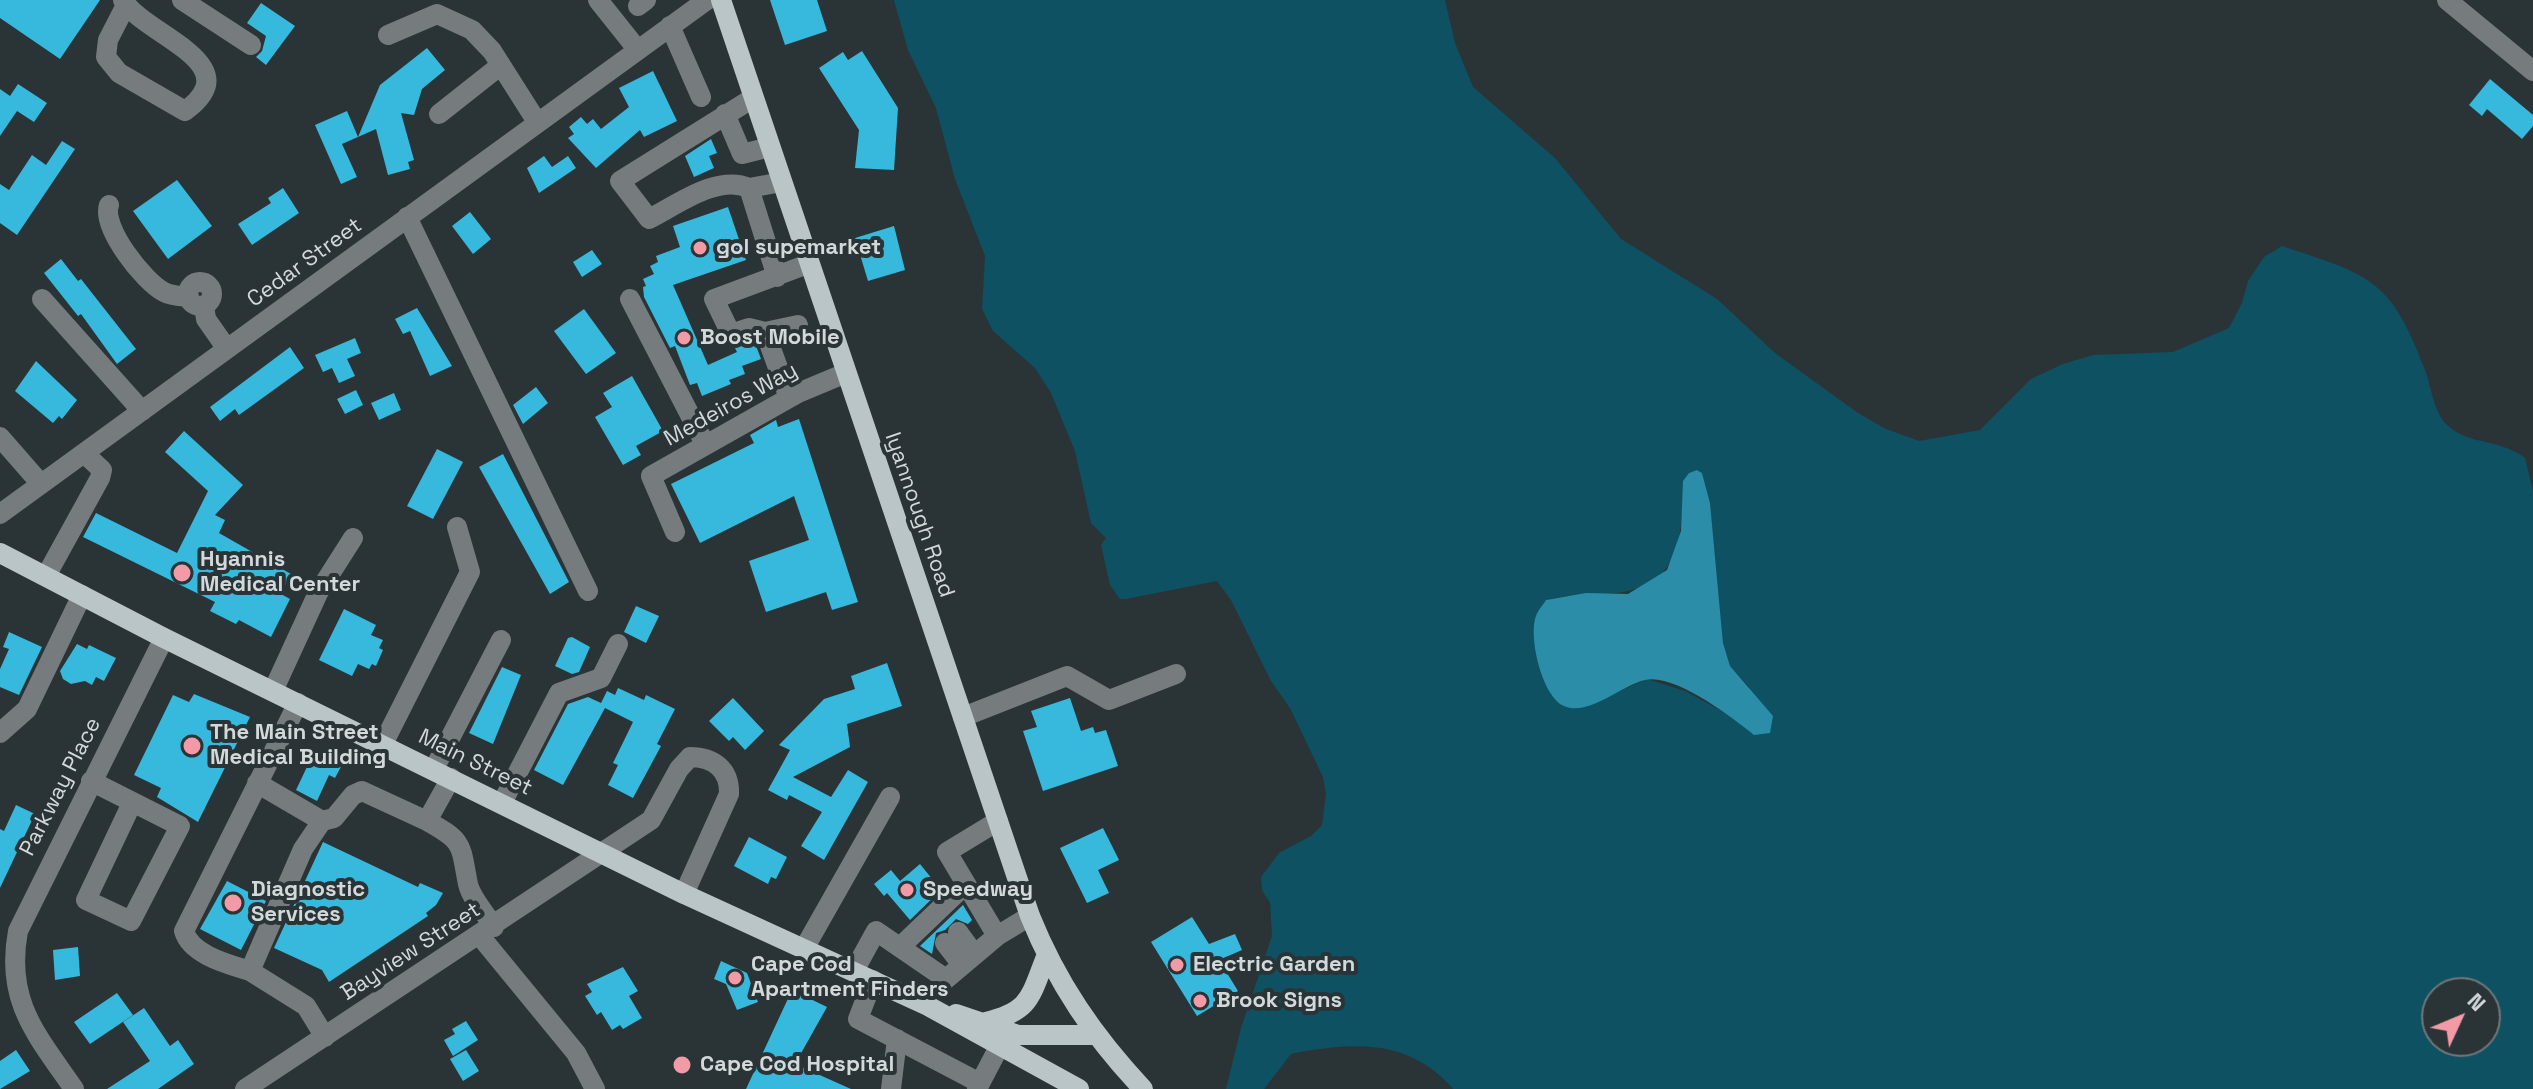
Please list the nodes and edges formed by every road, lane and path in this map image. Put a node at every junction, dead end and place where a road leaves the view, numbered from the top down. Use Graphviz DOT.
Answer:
graph roads {
  1 [pos="182,0"];
  2 [pos="598,0"];
  3 [pos="707,0"];
  4 [pos="721,0"];
  5 [pos="2447,0"];
  6 [pos="125,3"];
  7 [pos="677,14"];
  8 [pos="388,35"];
  9 [pos="251,45"];
  10 [pos="637,49"];
  11 [pos="501,65"];
  12 [pos="2533,71"];
  13 [pos="701,97"];
  14 [pos="753,98"];
  15 [pos="439,114"];
  16 [pos="725,114"];
  17 [pos="537,122"];
  18 [pos="770,147"];
  19 [pos="782,182"];
  20 [pos="749,188"];
  21 [pos="109,205"];
  22 [pos="407,217"];
  23 [pos="808,264"];
  24 [pos="777,277"];
  25 [pos="42,299"];
  26 [pos="630,299"];
  27 [pos="798,325"];
  28 [pos="765,332"];
  29 [pos="227,349"];
  30 [pos="846,373"];
  31 [pos="789,398"];
  32 [pos="142,411"];
  33 [pos="0,437"];
  34 [pos="705,444"];
  35 [pos="84,453"];
  36 [pos="41,484"];
  37 [pos="0,514"];
  38 [pos="457,527"];
  39 [pos="675,532"];
  40 [pos="353,538"];
  41 [pos="0,553"];
  42 [pos="46,576"];
  43 [pos="588,591"];
  44 [pos="82,595"];
  45 [pos="164,638"];
  46 [pos="501,640"];
  47 [pos="618,644"];
  48 [pos="1176,674"];
  49 [pos="273,691"];
  50 [pos="298,703"];
  51 [pos="963,717"];
  52 [pos="0,733"];
  53 [pos="383,744"];
  54 [pos="442,774"];
  55 [pos="91,781"];
  56 [pos="257,783"];
  57 [pos="890,797"];
  58 [pos="132,803"];
  59 [pos="502,803"];
  60 [pos="322,821"];
  61 [pos="427,821"];
  62 [pos="998,821"];
  63 [pos="602,852"];
  64 [pos="966,884"];
  65 [pos="684,894"];
  66 [pos="1030,916"];
  67 [pos="487,931"];
  68 [pos="997,936"];
  69 [pos="952,938"];
  70 [pos="805,947"];
  71 [pos="900,947"];
  72 [pos="1046,957"];
  73 [pos="961,966"];
  74 [pos="250,971"];
  75 [pos="854,971"];
  76 [pos="873,980"];
  77 [pos="930,1008"];
  78 [pos="986,1022"];
  79 [pos="1095,1035"];
  80 [pos="325,1037"];
  81 [pos="897,1039"];
  82 [pos="999,1047"];
  83 [pos="978,1086"];
  84 [pos="70,1088"];
  85 [pos="245,1089"];
  86 [pos="595,1089"];
  87 [pos="891,1089"];
  88 [pos="1079,1089"];
  89 [pos="1143,1089"];
  1 -- 9 [label="street"];
  2 -- 10 [label="street"];
  3 -- 7 [label="street, Cedar Street"];
  4 -- 14 [label="main road, Iyannough Road"];
  5 -- 12 [label="street"];
  6 -- 6 [label="street"];
  7 -- 10 [label="street, Cedar Street"];
  7 -- 13 [label="street"];
  8 -- 11 [label="street"];
  10 -- 17 [label="street, Cedar Street"];
  11 -- 15 [label="street"];
  11 -- 17 [label="street"];
  14 -- 16 [label="street"];
  14 -- 18 [label="main road, Iyannough Road"];
  16 -- 18 [label="street"];
  16 -- 20 [label="street"];
  17 -- 22 [label="street, Cedar Street"];
  18 -- 19 [label="main road, Iyannough Road"];
  19 -- 20 [label="street"];
  19 -- 23 [label="main road, Iyannough Road"];
  20 -- 24 [label="street"];
  21 -- 29 [label="street"];
  22 -- 29 [label="street, Cedar Street"];
  22 -- 43 [label="street"];
  23 -- 24 [label="street"];
  23 -- 30 [label="main road, Iyannough Road"];
  24 -- 28 [label="street"];
  25 -- 32 [label="street"];
  26 -- 34 [label="street"];
  27 -- 28 [label="street"];
  28 -- 31 [label="street"];
  29 -- 32 [label="street, Cedar Street"];
  30 -- 31 [label="street, Medeiros Way"];
  30 -- 51 [label="main road, Iyannough Road"];
  31 -- 34 [label="street, Medeiros Way"];
  32 -- 35 [label="street, Cedar Street"];
  33 -- 36 [label="street"];
  34 -- 39 [label="street, Medeiros Way"];
  35 -- 36 [label="street, Cedar Street"];
  35 -- 42 [label="street"];
  36 -- 37 [label="street, Cedar Street"];
  38 -- 53 [label="street"];
  40 -- 49 [label="street"];
  41 -- 42 [label="main road, Main Street"];
  42 -- 44 [label="main road, Main Street"];
  44 -- 45 [label="main road, Main Street"];
  44 -- 52 [label="street"];
  45 -- 49 [label="main road, Main Street"];
  45 -- 55 [label="street, Parkway Place"];
  46 -- 54 [label="street"];
  47 -- 59 [label="street"];
  48 -- 51 [label="street"];
  49 -- 50 [label="main road, Main Street"];
  50 -- 53 [label="main road, Main Street"];
  50 -- 56 [label="street"];
  51 -- 62 [label="main road, Iyannough Road"];
  53 -- 54 [label="main road, Main Street"];
  54 -- 59 [label="main road, Main Street"];
  54 -- 61 [label="street"];
  55 -- 58 [label="street"];
  55 -- 84 [label="street, Parkway Place"];
  56 -- 60 [label="street"];
  56 -- 74 [label="street"];
  57 -- 70 [label="street"];
  58 -- 58 [label="street"];
  59 -- 63 [label="main road, Main Street"];
  60 -- 61 [label="street"];
  60 -- 74 [label="street"];
  61 -- 67 [label="street"];
  62 -- 64 [label="street"];
  62 -- 66 [label="main road, Iyannough Road"];
  63 -- 65 [label="main road, Main Street"];
  63 -- 65 [label="street, Bayview Street"];
  63 -- 67 [label="street, Bayview Street"];
  64 -- 68 [label="street"];
  64 -- 71 [label="street"];
  65 -- 70 [label="main road, Main Street"];
  66 -- 68 [label="street"];
  66 -- 72 [label="main road, Iyannough Road"];
  67 -- 80 [label="street, Bayview Street"];
  67 -- 86 [label="street"];
  68 -- 73 [label="street"];
  69 -- 73 [label="street"];
  70 -- 75 [label="main road, Main Street"];
  71 -- 73 [label="street"];
  71 -- 75 [label="street"];
  72 -- 78 [label="main road"];
  72 -- 79 [label="main road, Iyannough Road"];
  73 -- 77 [label="street"];
  74 -- 80 [label="street"];
  75 -- 76 [label="main road, Main Street"];
  76 -- 77 [label="main road, Main Street"];
  76 -- 81 [label="street"];
  77 -- 78 [label="main road, Main Street"];
  77 -- 82 [label="main road, Main Street"];
  78 -- 79 [label="main road, Main Street"];
  79 -- 89 [label="main road"];
  80 -- 85 [label="street, Bayview Street"];
  81 -- 83 [label="street"];
  81 -- 87 [label="street"];
  82 -- 83 [label="street"];
  82 -- 88 [label="main road, Main Street"];
}
